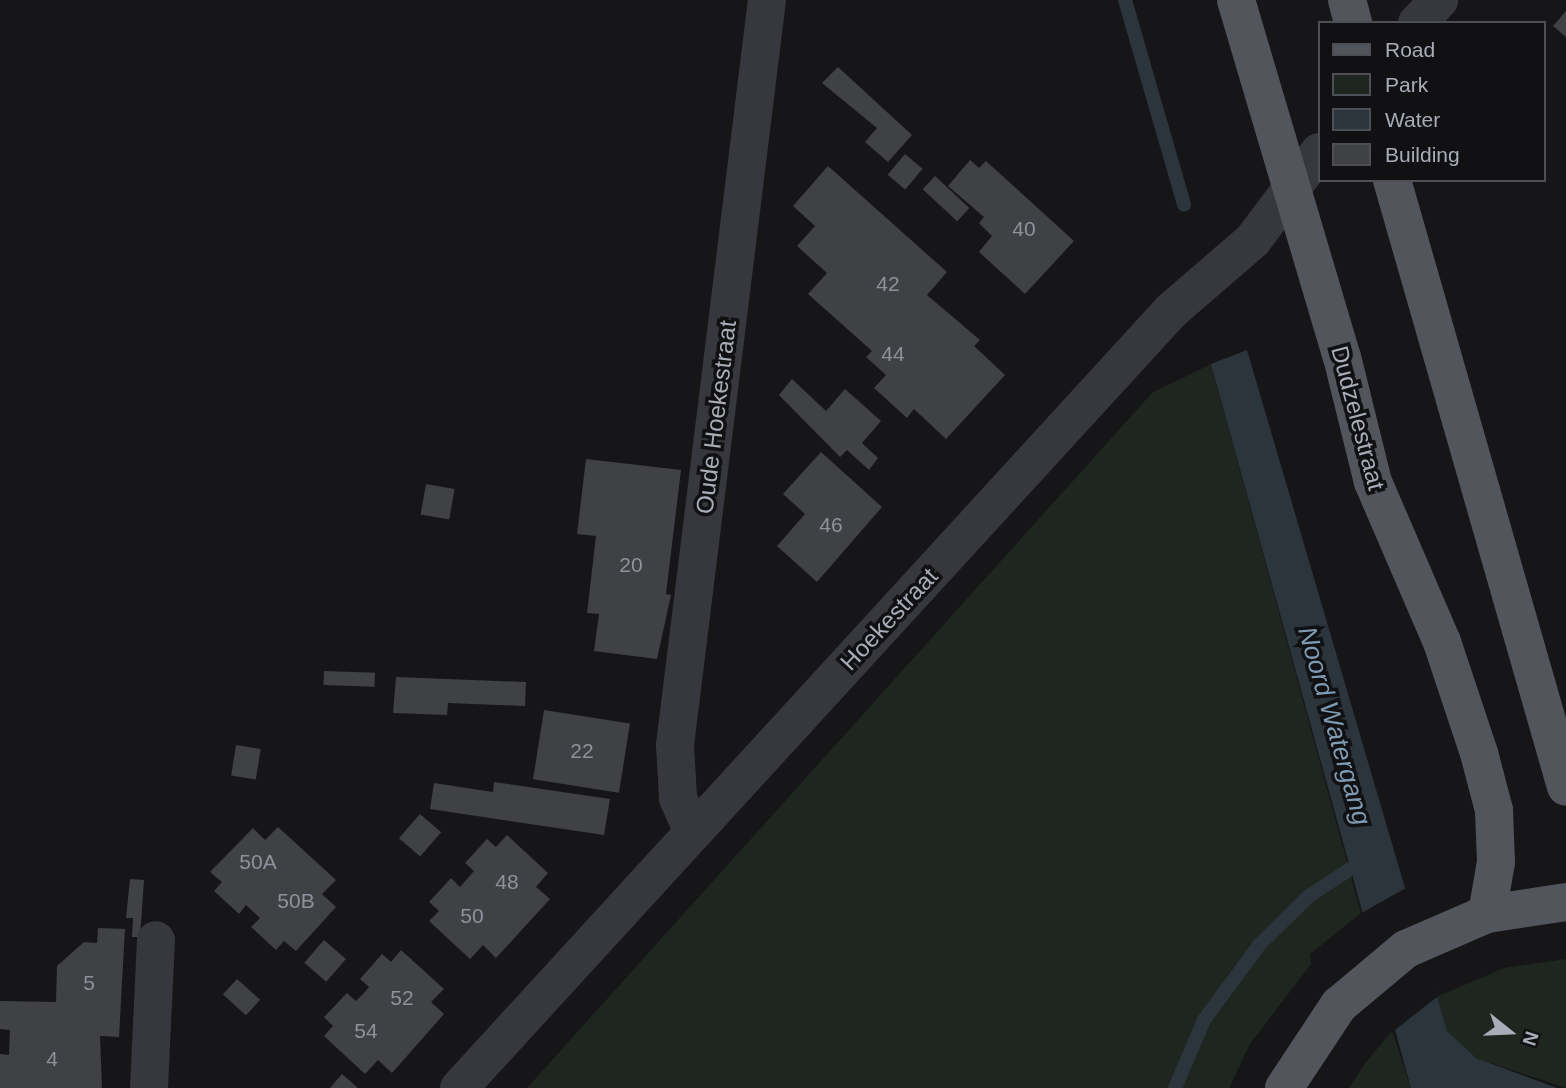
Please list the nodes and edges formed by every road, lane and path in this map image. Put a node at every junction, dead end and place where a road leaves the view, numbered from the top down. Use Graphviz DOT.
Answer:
graph roads {
  1 [pos="767,0"];
  2 [pos="1236,0"];
  3 [pos="1347,0"];
  4 [pos="1439,0"];
  5 [pos="1352,21"];
  6 [pos="1419,21"];
  7 [pos="1318,153"];
  8 [pos="1393,182"];
  9 [pos="1291,190"];
  10 [pos="1566,787"];
  11 [pos="693,832"];
  12 [pos="1566,902"];
  13 [pos="1487,914"];
  14 [pos="156,940"];
  15 [pos="149,1088"];
  16 [pos="459,1088"];
  17 [pos="1284,1088"];
  1 -- 11 [label="street, Oude Hoekestraat"];
  2 -- 9 [label="main road, Dudzelestraat"];
  3 -- 5 [label="main road"];
  4 -- 6 [label="street"];
  7 -- 9 [label="street, Hoekestraat"];
  8 -- 10 [label="main road"];
  9 -- 11 [label="street, Hoekestraat"];
  9 -- 13 [label="main road, Dudzelestraat"];
  11 -- 16 [label="street, Hoekestraat"];
  12 -- 13 [label="main road"];
  13 -- 17 [label="main road"];
  14 -- 15 [label="street"];
}
